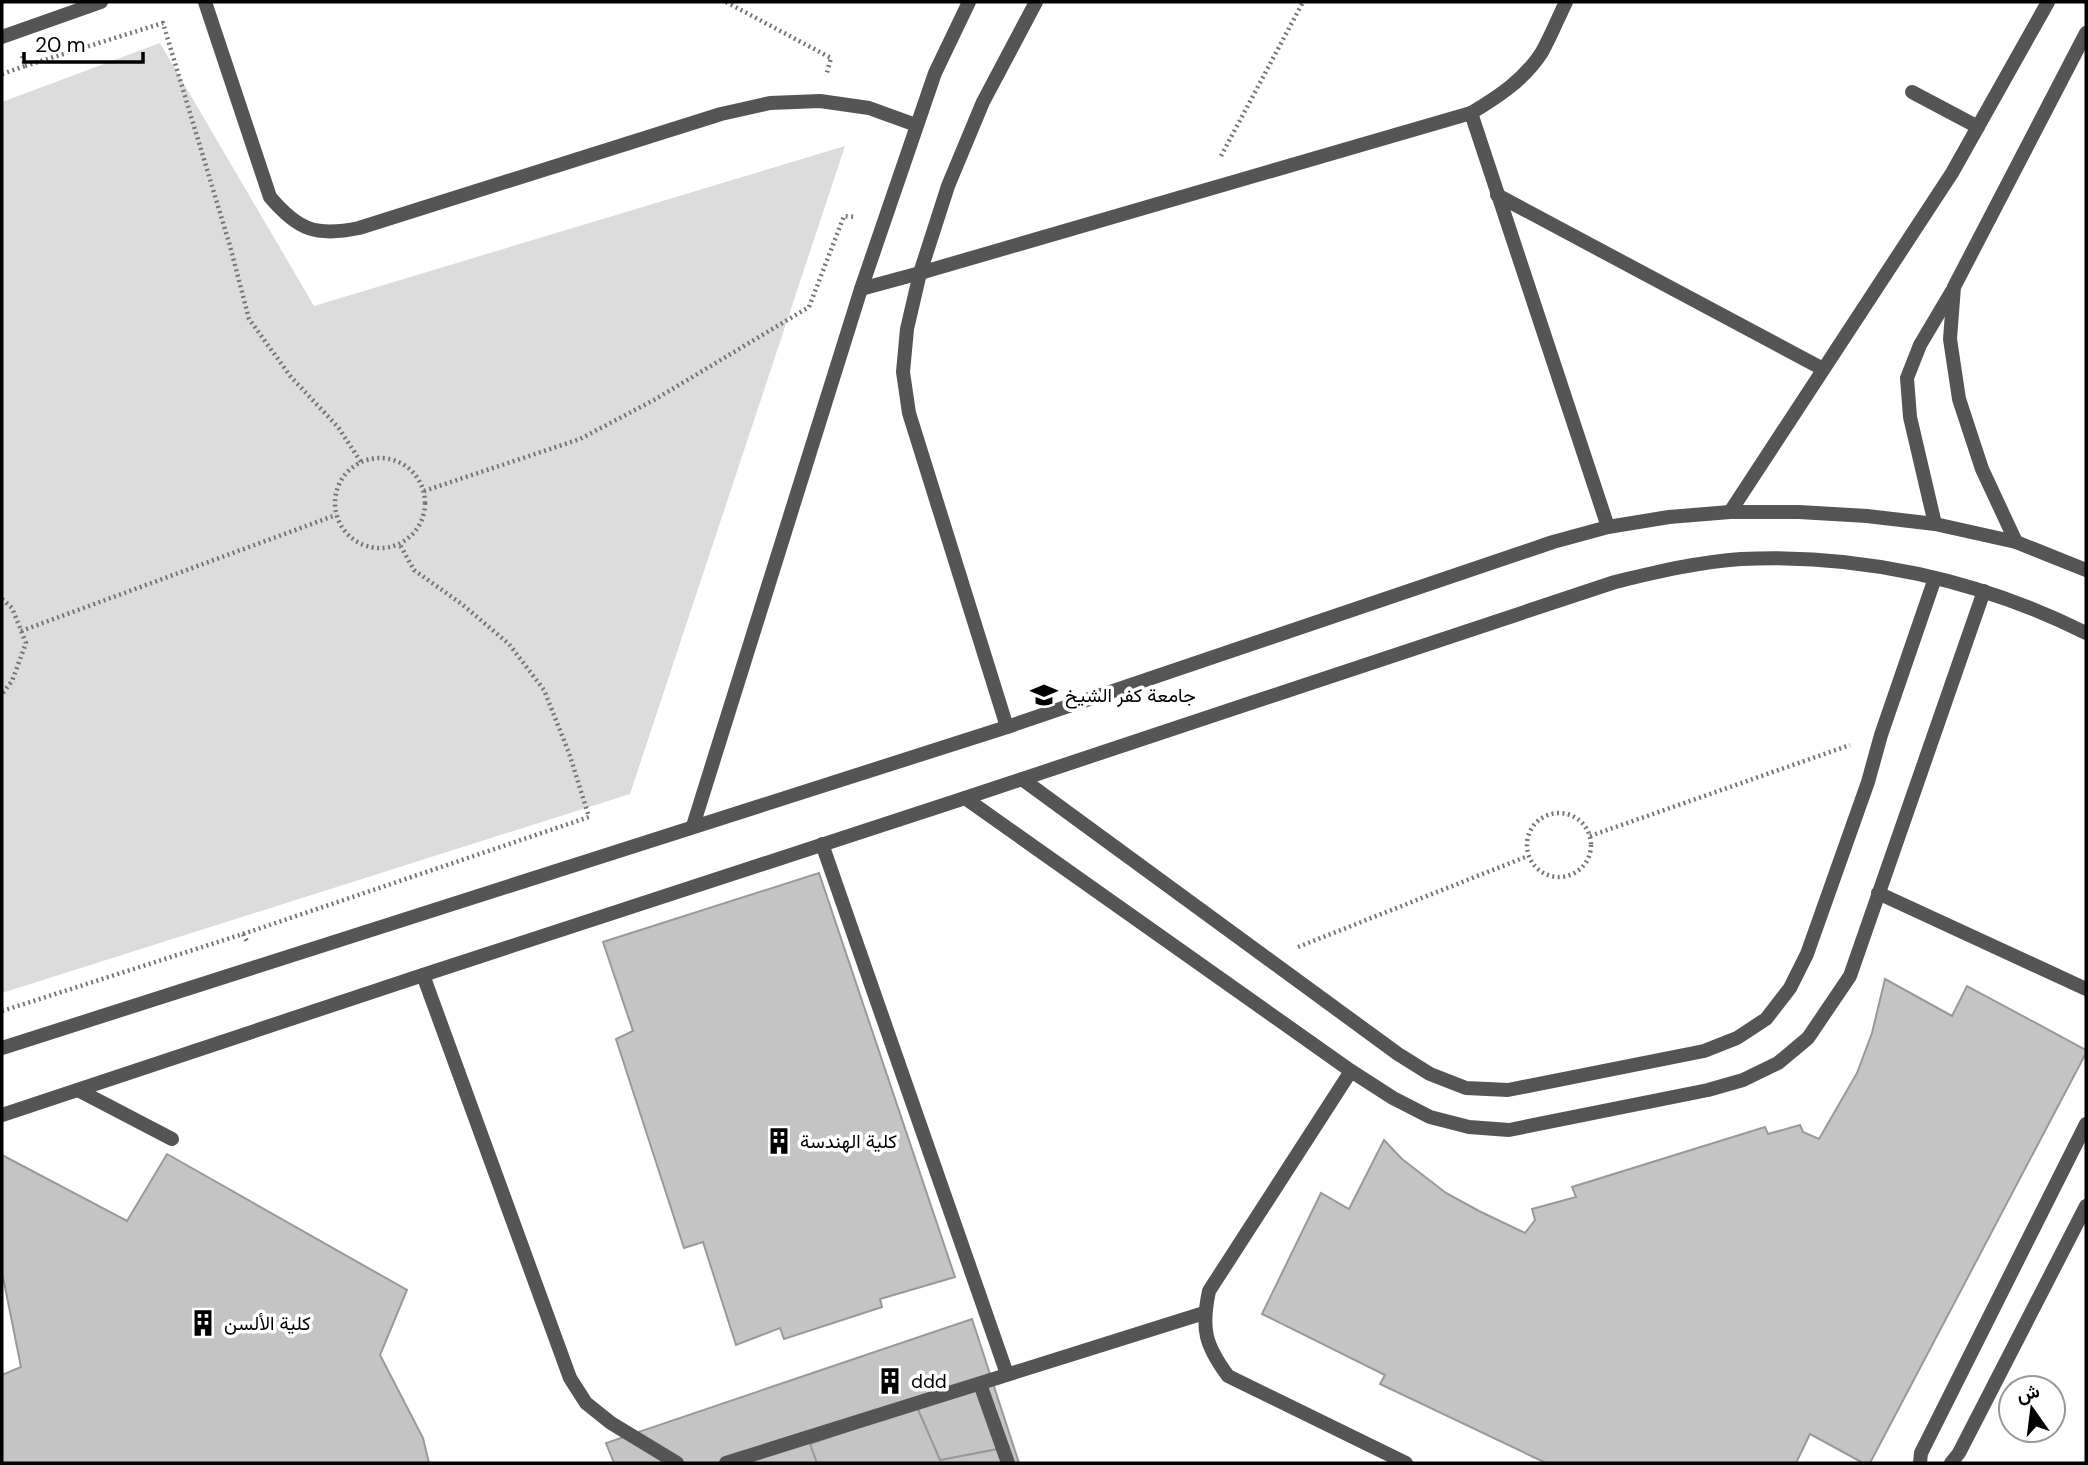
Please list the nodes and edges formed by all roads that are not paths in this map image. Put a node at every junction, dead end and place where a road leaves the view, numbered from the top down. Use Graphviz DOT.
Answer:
graph roads {
  1 [pos="101,2"];
  2 [pos="205,2"];
  3 [pos="969,2"];
  4 [pos="1036,2"];
  5 [pos="1566,2"];
  6 [pos="2048,2"];
  7 [pos="2086,33"];
  8 [pos="2,37"];
  9 [pos="1912,92"];
  10 [pos="1471,113"];
  11 [pos="916,125"];
  12 [pos="1978,127"];
  13 [pos="1497,195"];
  14 [pos="920,273"];
  15 [pos="1954,287"];
  16 [pos="861,289"];
  17 [pos="1823,369"];
  18 [pos="1731,512"];
  19 [pos="1935,524"];
  20 [pos="1608,527"];
  21 [pos="2016,542"];
  22 [pos="2086,570"];
  23 [pos="1935,578"];
  24 [pos="1984,592"];
  25 [pos="2086,633"];
  26 [pos="1007,727"];
  27 [pos="1022,779"];
  28 [pos="965,798"];
  29 [pos="694,826"];
  30 [pos="822,844"];
  31 [pos="1878,893"];
  32 [pos="423,975"];
  33 [pos="2086,989"];
  34 [pos="2,1048"];
  35 [pos="1351,1071"];
  36 [pos="78,1090"];
  37 [pos="2,1115"];
  38 [pos="2086,1124"];
  39 [pos="172,1139"];
  40 [pos="2086,1206"];
  41 [pos="1205,1313"];
  42 [pos="1007,1374"];
  43 [pos="980,1384"];
  44 [pos="677,1463"];
  45 [pos="726,1463"];
  46 [pos="1008,1463"];
  47 [pos="1406,1463"];
  48 [pos="1920,1463"];
  49 [pos="1951,1463"];
  1 -- 8 [label="lane"];
  2 -- 11 [label="lane"];
  3 -- 11 [label="lane"];
  4 -- 14 [label="lane"];
  5 -- 10 [label="lane"];
  6 -- 12 [label="lane"];
  7 -- 15 [label="lane"];
  9 -- 12 [label="lane"];
  10 -- 13 [label="lane"];
  10 -- 14 [label="lane"];
  11 -- 16 [label="lane"];
  12 -- 17 [label="lane"];
  13 -- 17 [label="lane"];
  13 -- 20 [label="lane"];
  14 -- 16 [label="lane"];
  14 -- 26 [label="lane"];
  15 -- 19 [label="lane"];
  15 -- 21 [label="lane"];
  16 -- 29 [label="lane"];
  17 -- 18 [label="lane"];
  18 -- 19 [label="lane"];
  18 -- 20 [label="lane"];
  19 -- 21 [label="lane"];
  20 -- 26 [label="lane"];
  21 -- 22 [label="lane"];
  23 -- 24 [label="lane"];
  23 -- 27 [label="lane"];
  23 -- 27 [label="lane"];
  24 -- 25 [label="lane"];
  24 -- 31 [label="lane"];
  26 -- 29 [label="lane"];
  27 -- 28 [label="lane"];
  28 -- 30 [label="lane"];
  28 -- 35 [label="lane"];
  29 -- 34 [label="lane"];
  30 -- 32 [label="lane"];
  30 -- 42 [label="lane"];
  31 -- 33 [label="lane"];
  31 -- 35 [label="lane"];
  32 -- 36 [label="lane"];
  32 -- 44 [label="lane"];
  35 -- 41 [label="lane"];
  36 -- 37 [label="lane"];
  36 -- 39 [label="lane"];
  38 -- 48 [label="lane"];
  40 -- 49 [label="lane"];
  41 -- 42 [label="lane"];
  41 -- 47 [label="lane"];
  42 -- 43 [label="lane"];
  43 -- 45 [label="lane"];
  43 -- 46 [label="lane"];
}
